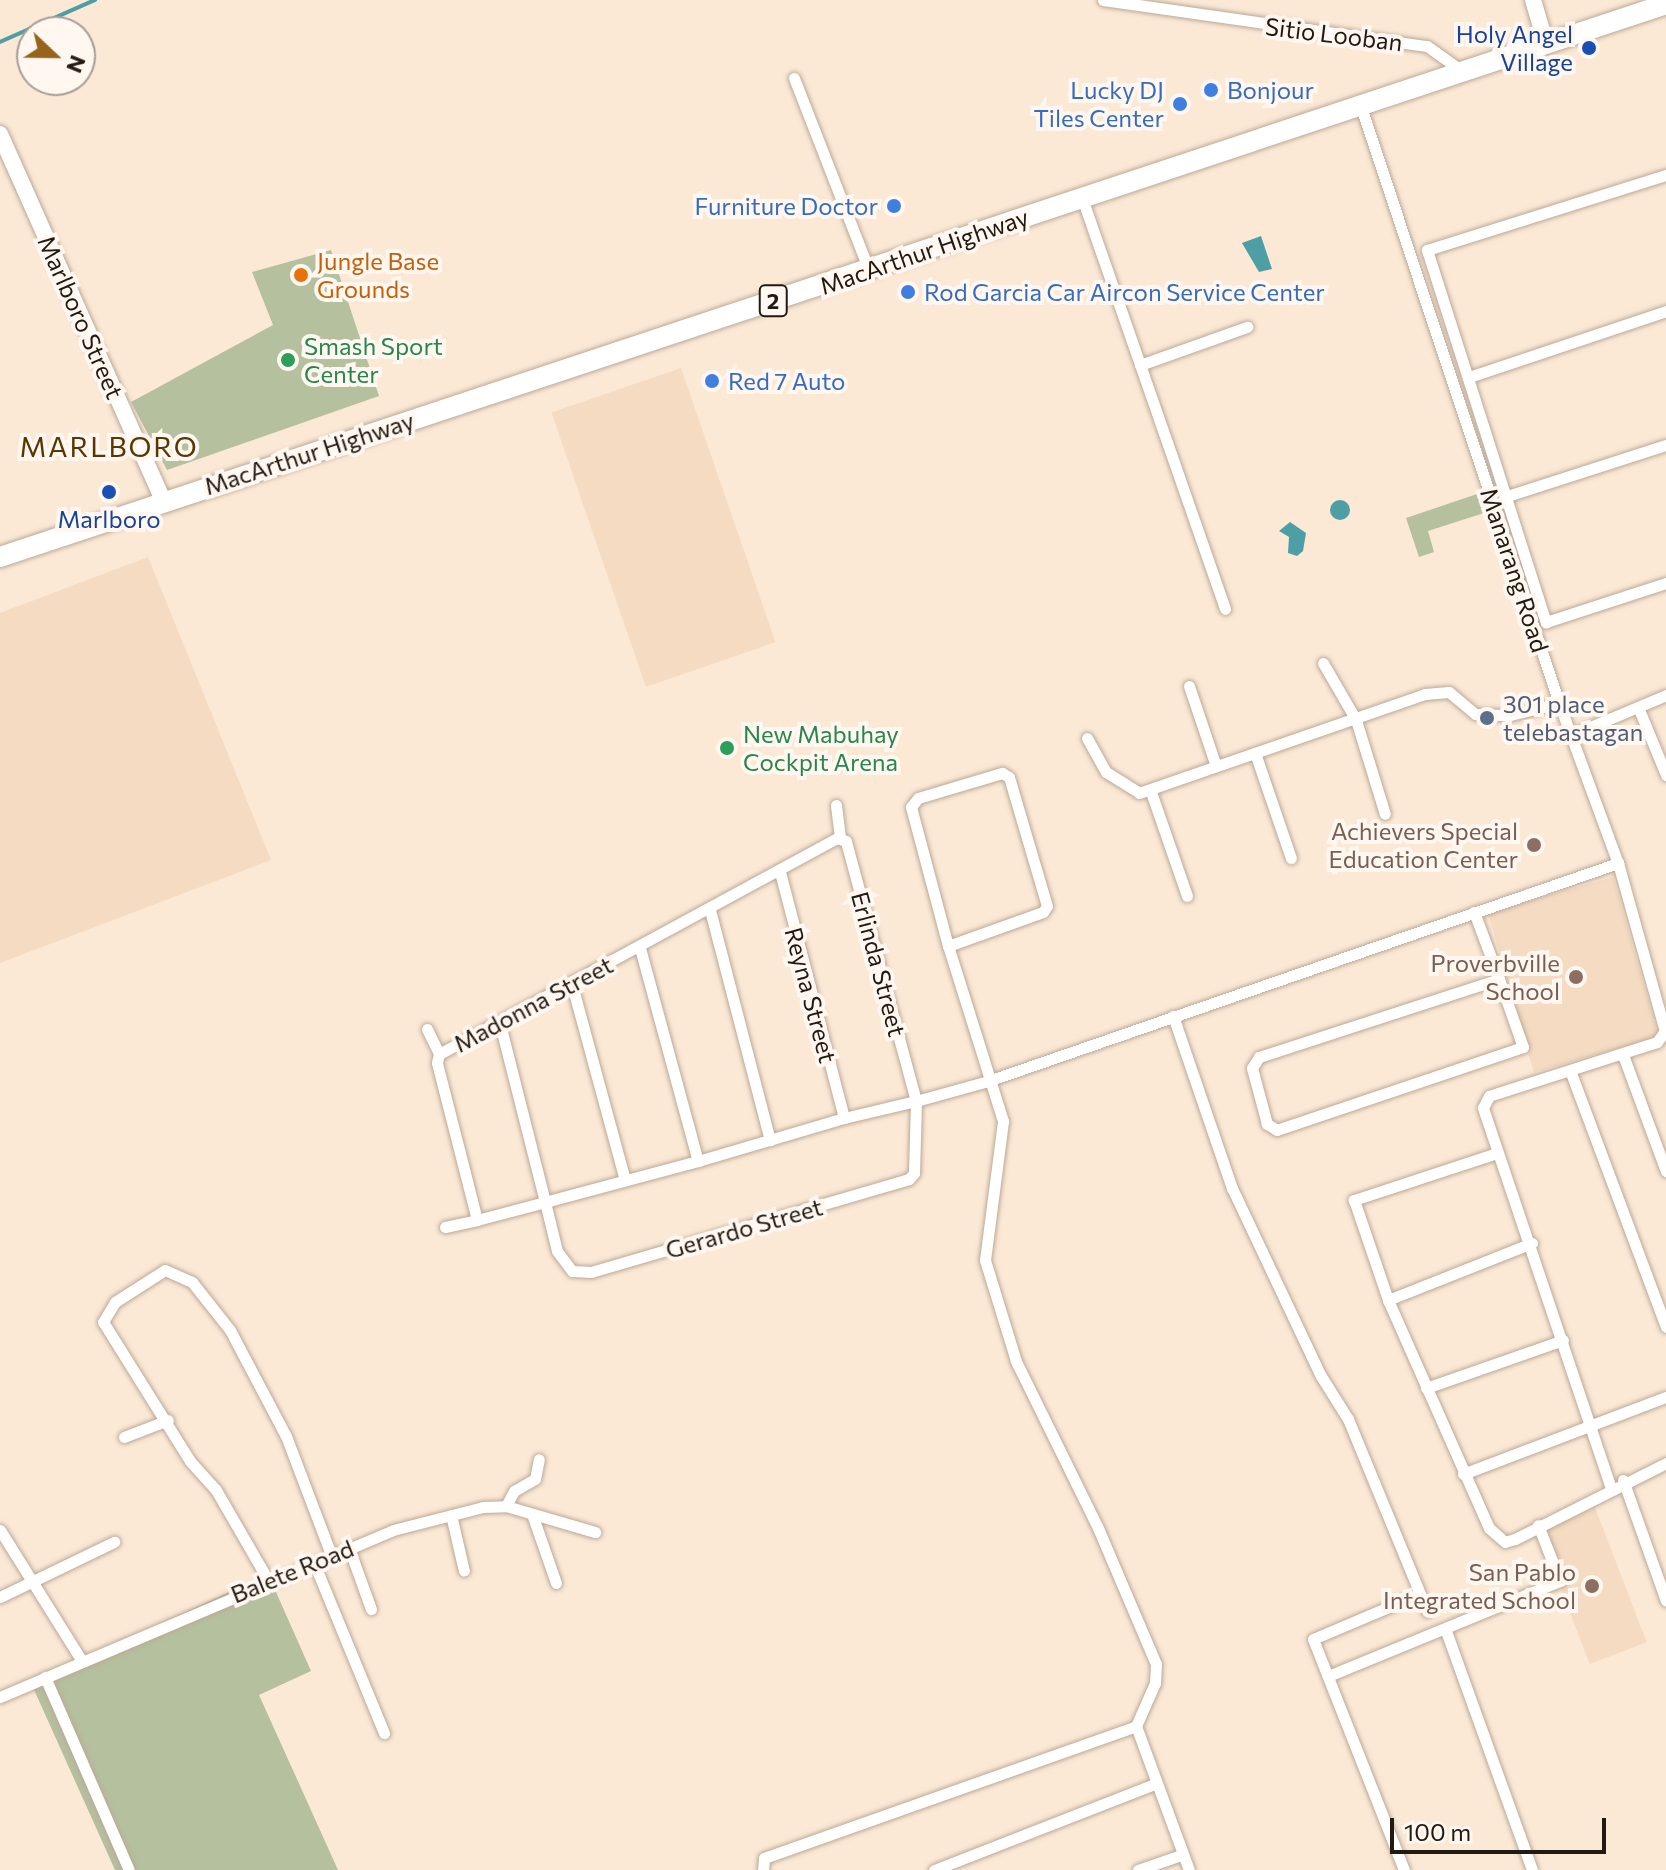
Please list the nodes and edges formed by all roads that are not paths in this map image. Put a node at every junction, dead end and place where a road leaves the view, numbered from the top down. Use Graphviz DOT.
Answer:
graph roads {
  1 [pos="1103,0"];
  2 [pos="1533,0"];
  3 [pos="1666,4"];
  4 [pos="1546,44"];
  5 [pos="1462,71"];
  6 [pos="794,78"];
  7 [pos="1360,104"];
  8 [pos="0,134"];
  9 [pos="1666,175"];
  10 [pos="1082,198"];
  11 [pos="869,270"];
  12 [pos="1666,311"];
  13 [pos="1247,327"];
  14 [pos="1140,365"];
  15 [pos="1469,377"];
  16 [pos="1666,445"];
  17 [pos="1504,497"];
  18 [pos="163,500"];
  19 [pos="0,557"];
  20 [pos="1666,583"];
  21 [pos="1225,609"];
  22 [pos="1323,663"];
  23 [pos="1189,686"];
  24 [pos="1666,695"];
  25 [pos="1559,703"];
  26 [pos="1638,707"];
  27 [pos="1356,720"];
  28 [pos="1571,735"];
  29 [pos="1087,738"];
  30 [pos="1255,753"];
  31 [pos="1216,766"];
  32 [pos="1666,775"];
  33 [pos="1151,792"];
  34 [pos="836,805"];
  35 [pos="1385,814"];
  36 [pos="837,838"];
  37 [pos="1291,858"];
  38 [pos="1618,863"];
  39 [pos="780,872"];
  40 [pos="1187,896"];
  41 [pos="710,910"];
  42 [pos="1474,912"];
  43 [pos="948,946"];
  44 [pos="640,948"];
  45 [pos="1499,979"];
  46 [pos="572,985"];
  47 [pos="1173,1016"];
  48 [pos="500,1024"];
  49 [pos="427,1029"];
  50 [pos="1664,1037"];
  51 [pos="439,1054"];
  52 [pos="1623,1055"];
  53 [pos="1571,1073"];
  54 [pos="988,1081"];
  55 [pos="916,1101"];
  56 [pos="844,1118"];
  57 [pos="770,1140"];
  58 [pos="1497,1153"];
  59 [pos="698,1161"];
  60 [pos="1666,1171"];
  61 [pos="625,1180"];
  62 [pos="545,1202"];
  63 [pos="477,1220"];
  64 [pos="445,1227"];
  65 [pos="1532,1243"];
  66 [pos="1388,1300"];
  67 [pos="1666,1327"];
  68 [pos="1563,1340"];
  69 [pos="1426,1388"];
  70 [pos="1666,1397"];
  71 [pos="168,1420"];
  72 [pos="1591,1426"];
  73 [pos="124,1437"];
  74 [pos="539,1459"];
  75 [pos="1666,1463"];
  76 [pos="1463,1474"];
  77 [pos="1623,1480"];
  78 [pos="1611,1488"];
  79 [pos="506,1506"];
  80 [pos="532,1514"];
  81 [pos="451,1515"];
  82 [pos="1538,1525"];
  83 [pos="0,1530"];
  84 [pos="595,1532"];
  85 [pos="114,1542"];
  86 [pos="349,1548"];
  87 [pos="332,1557"];
  88 [pos="314,1563"];
  89 [pos="464,1571"];
  90 [pos="268,1580"];
  91 [pos="30,1582"];
  92 [pos="556,1583"];
  93 [pos="1419,1594"];
  94 [pos="0,1597"];
  95 [pos="1666,1601"];
  96 [pos="371,1609"];
  97 [pos="1427,1611"];
  98 [pos="1446,1631"];
  99 [pos="82,1661"];
  100 [pos="1328,1676"];
  101 [pos="45,1677"];
  102 [pos="0,1697"];
  103 [pos="1136,1726"];
  104 [pos="384,1733"];
  105 [pos="1155,1784"];
  106 [pos="1181,1855"];
  107 [pos="129,1870"];
  108 [pos="763,1870"];
  109 [pos="934,1870"];
  110 [pos="1138,1870"];
  111 [pos="1189,1870"];
  112 [pos="1404,1870"];
  113 [pos="1532,1870"];
  1 -- 5 [label="street, Sitio Looban"];
  2 -- 4 [label="street"];
  3 -- 4 [label="highway, MacArthur Highway / 2"];
  4 -- 5 [label="highway, MacArthur Highway / 2"];
  5 -- 7 [label="highway, MacArthur Highway / 2"];
  6 -- 11 [label="street"];
  7 -- 10 [label="highway, MacArthur Highway / 2"];
  7 -- 25 [label="street, Manarang Road"];
  8 -- 18 [label="street, Marlboro Street"];
  9 -- 15 [label="street"];
  10 -- 11 [label="highway, MacArthur Highway / 2"];
  10 -- 14 [label="street"];
  11 -- 18 [label="highway, MacArthur Highway / 2"];
  12 -- 15 [label="street"];
  13 -- 14 [label="street"];
  14 -- 21 [label="street"];
  15 -- 17 [label="street"];
  16 -- 17 [label="street"];
  17 -- 20 [label="street"];
  18 -- 19 [label="highway, MacArthur Highway / 2"];
  22 -- 27 [label="street"];
  23 -- 31 [label="street"];
  24 -- 26 [label="street"];
  25 -- 27 [label="street"];
  25 -- 28 [label="street, Manarang Road"];
  26 -- 28 [label="street"];
  26 -- 32 [label="street"];
  27 -- 30 [label="street"];
  27 -- 35 [label="street"];
  28 -- 38 [label="street, Manarang Road"];
  29 -- 33 [label="street"];
  30 -- 31 [label="street"];
  30 -- 37 [label="street"];
  31 -- 33 [label="street"];
  33 -- 40 [label="street"];
  34 -- 36 [label="street, Erlinda Street"];
  36 -- 39 [label="street, Madonna Street"];
  36 -- 55 [label="street, Erlinda Street"];
  38 -- 42 [label="street"];
  38 -- 50 [label="street, Manarang Road"];
  39 -- 41 [label="street, Madonna Street"];
  39 -- 56 [label="street, Reyna Street"];
  41 -- 44 [label="street, Madonna Street"];
  41 -- 57 [label="street"];
  42 -- 45 [label="street"];
  42 -- 47 [label="street"];
  43 -- 43 [label="street"];
  43 -- 54 [label="street"];
  44 -- 46 [label="street, Madonna Street"];
  44 -- 59 [label="street"];
  45 -- 45 [label="street"];
  46 -- 48 [label="street, Madonna Street"];
  46 -- 61 [label="street"];
  47 -- 54 [label="street"];
  47 -- 93 [label="street"];
  48 -- 51 [label="street, Madonna Street"];
  48 -- 62 [label="street"];
  49 -- 51 [label="street"];
  50 -- 52 [label="street"];
  51 -- 63 [label="street, Madonna Street"];
  52 -- 53 [label="street"];
  52 -- 60 [label="street"];
  53 -- 58 [label="street"];
  53 -- 67 [label="street"];
  54 -- 55 [label="street"];
  54 -- 103 [label="street"];
  55 -- 56 [label="street"];
  55 -- 62 [label="street, Gerardo Street"];
  56 -- 57 [label="street"];
  57 -- 59 [label="street"];
  58 -- 65 [label="street"];
  58 -- 66 [label="street"];
  59 -- 61 [label="street"];
  61 -- 62 [label="street"];
  62 -- 63 [label="street"];
  63 -- 64 [label="street"];
  65 -- 66 [label="street"];
  65 -- 68 [label="street"];
  66 -- 69 [label="street"];
  68 -- 69 [label="street"];
  68 -- 72 [label="street"];
  69 -- 76 [label="street"];
  70 -- 72 [label="street"];
  71 -- 73 [label="street"];
  71 -- 87 [label="street"];
  71 -- 90 [label="street"];
  72 -- 76 [label="street"];
  72 -- 78 [label="street"];
  74 -- 79 [label="street"];
  75 -- 77 [label="street"];
  76 -- 82 [label="street"];
  77 -- 78 [label="street"];
  77 -- 95 [label="street"];
  78 -- 82 [label="street"];
  79 -- 80 [label="street, Balete Road"];
  79 -- 81 [label="street, Balete Road"];
  80 -- 84 [label="street, Balete Road"];
  80 -- 92 [label="street"];
  81 -- 86 [label="street, Balete Road"];
  81 -- 89 [label="street"];
  82 -- 98 [label="street"];
  83 -- 91 [label="street"];
  85 -- 91 [label="street"];
  86 -- 87 [label="street, Balete Road"];
  86 -- 96 [label="street"];
  87 -- 88 [label="street, Balete Road"];
  88 -- 90 [label="street, Balete Road"];
  88 -- 104 [label="street"];
  90 -- 99 [label="street, Balete Road"];
  91 -- 94 [label="street"];
  91 -- 99 [label="street"];
  93 -- 97 [label="street"];
  93 -- 100 [label="street"];
  98 -- 100 [label="street"];
  98 -- 113 [label="street"];
  99 -- 101 [label="street, Balete Road"];
  100 -- 112 [label="street"];
  101 -- 102 [label="street, Balete Road"];
  101 -- 107 [label="street"];
  103 -- 105 [label="street"];
  103 -- 108 [label="street"];
  105 -- 106 [label="street"];
  105 -- 109 [label="street"];
  106 -- 110 [label="street"];
  106 -- 111 [label="street"];
}
